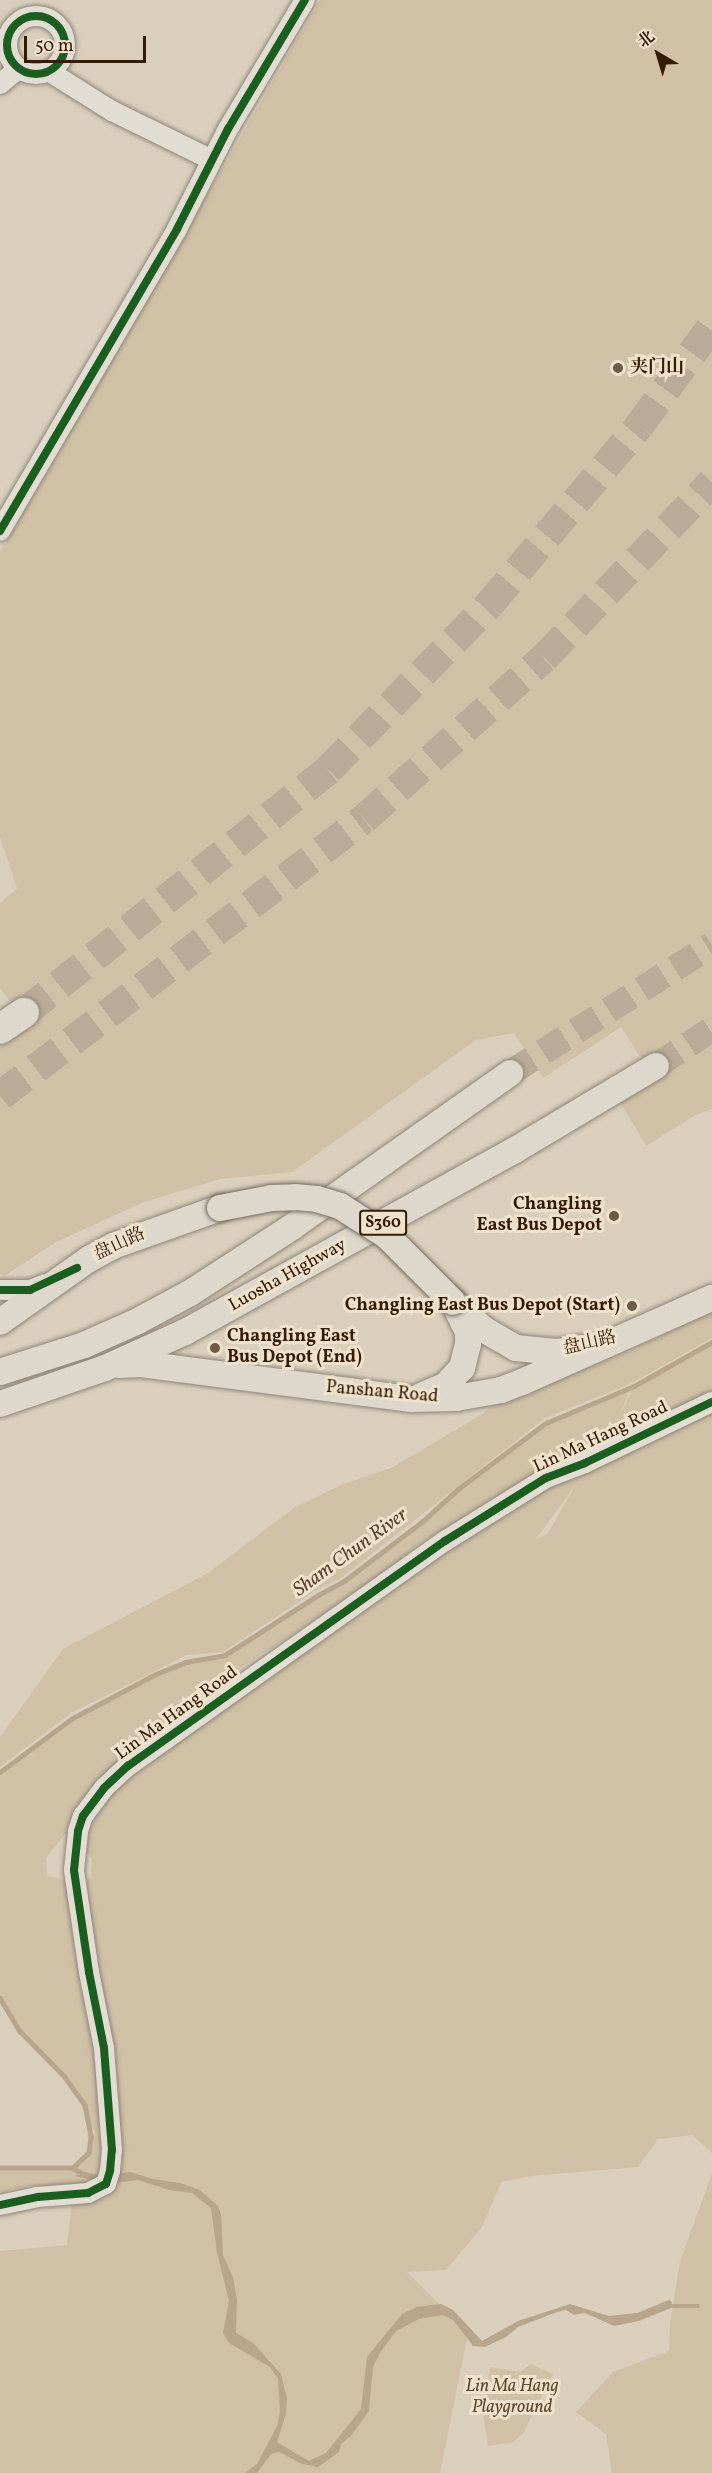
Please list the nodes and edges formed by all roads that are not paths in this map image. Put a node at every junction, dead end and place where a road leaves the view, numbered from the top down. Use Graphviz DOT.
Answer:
graph roads {
  1 [pos="305,0"];
  2 [pos="4,33"];
  3 [pos="18,69"];
  4 [pos="50,72"];
  5 [pos="0,84"];
  6 [pos="212,160"];
  7 [pos="0,531"];
  8 [pos="24,1013"];
  9 [pos="0,1029"];
  10 [pos="656,1066"];
  11 [pos="510,1073"];
  12 [pos="77,1268"];
  13 [pos="0,1290"];
  14 [pos="712,1298"];
  15 [pos="453,1302"];
  16 [pos="0,1322"];
  17 [pos="635,1333"];
  18 [pos="105,1368"];
  19 [pos="0,1372"];
  20 [pos="412,1399"];
  21 [pos="712,1402"];
  22 [pos="0,1404"];
  23 [pos="0,2205"];
  1 -- 6 [label="street"];
  2 -- 3 [label="street"];
  2 -- 4 [label="street"];
  3 -- 4 [label="street"];
  3 -- 5 [label="street"];
  4 -- 6 [label="street"];
  6 -- 7 [label="street"];
  8 -- 9 [label="highway"];
  10 -- 18 [label="main road, Luosha Highway / S360"];
  11 -- 19 [label="main road, Luosha Highway / S360"];
  12 -- 13 [label="street"];
  12 -- 15 [label="main road, 盘山路, bridge"];
  12 -- 16 [label="main road, 盘山路"];
  14 -- 17 [label="main road, Panshan Road"];
  15 -- 17 [label="main road, 盘山路"];
  15 -- 20 [label="main road"];
  17 -- 20 [label="main road, Panshan Road"];
  18 -- 20 [label="main road, Panshan Road"];
  18 -- 22 [label="main road, Luosha Highway / S360"];
  21 -- 23 [label="street, Lin Ma Hang Road"];
}
